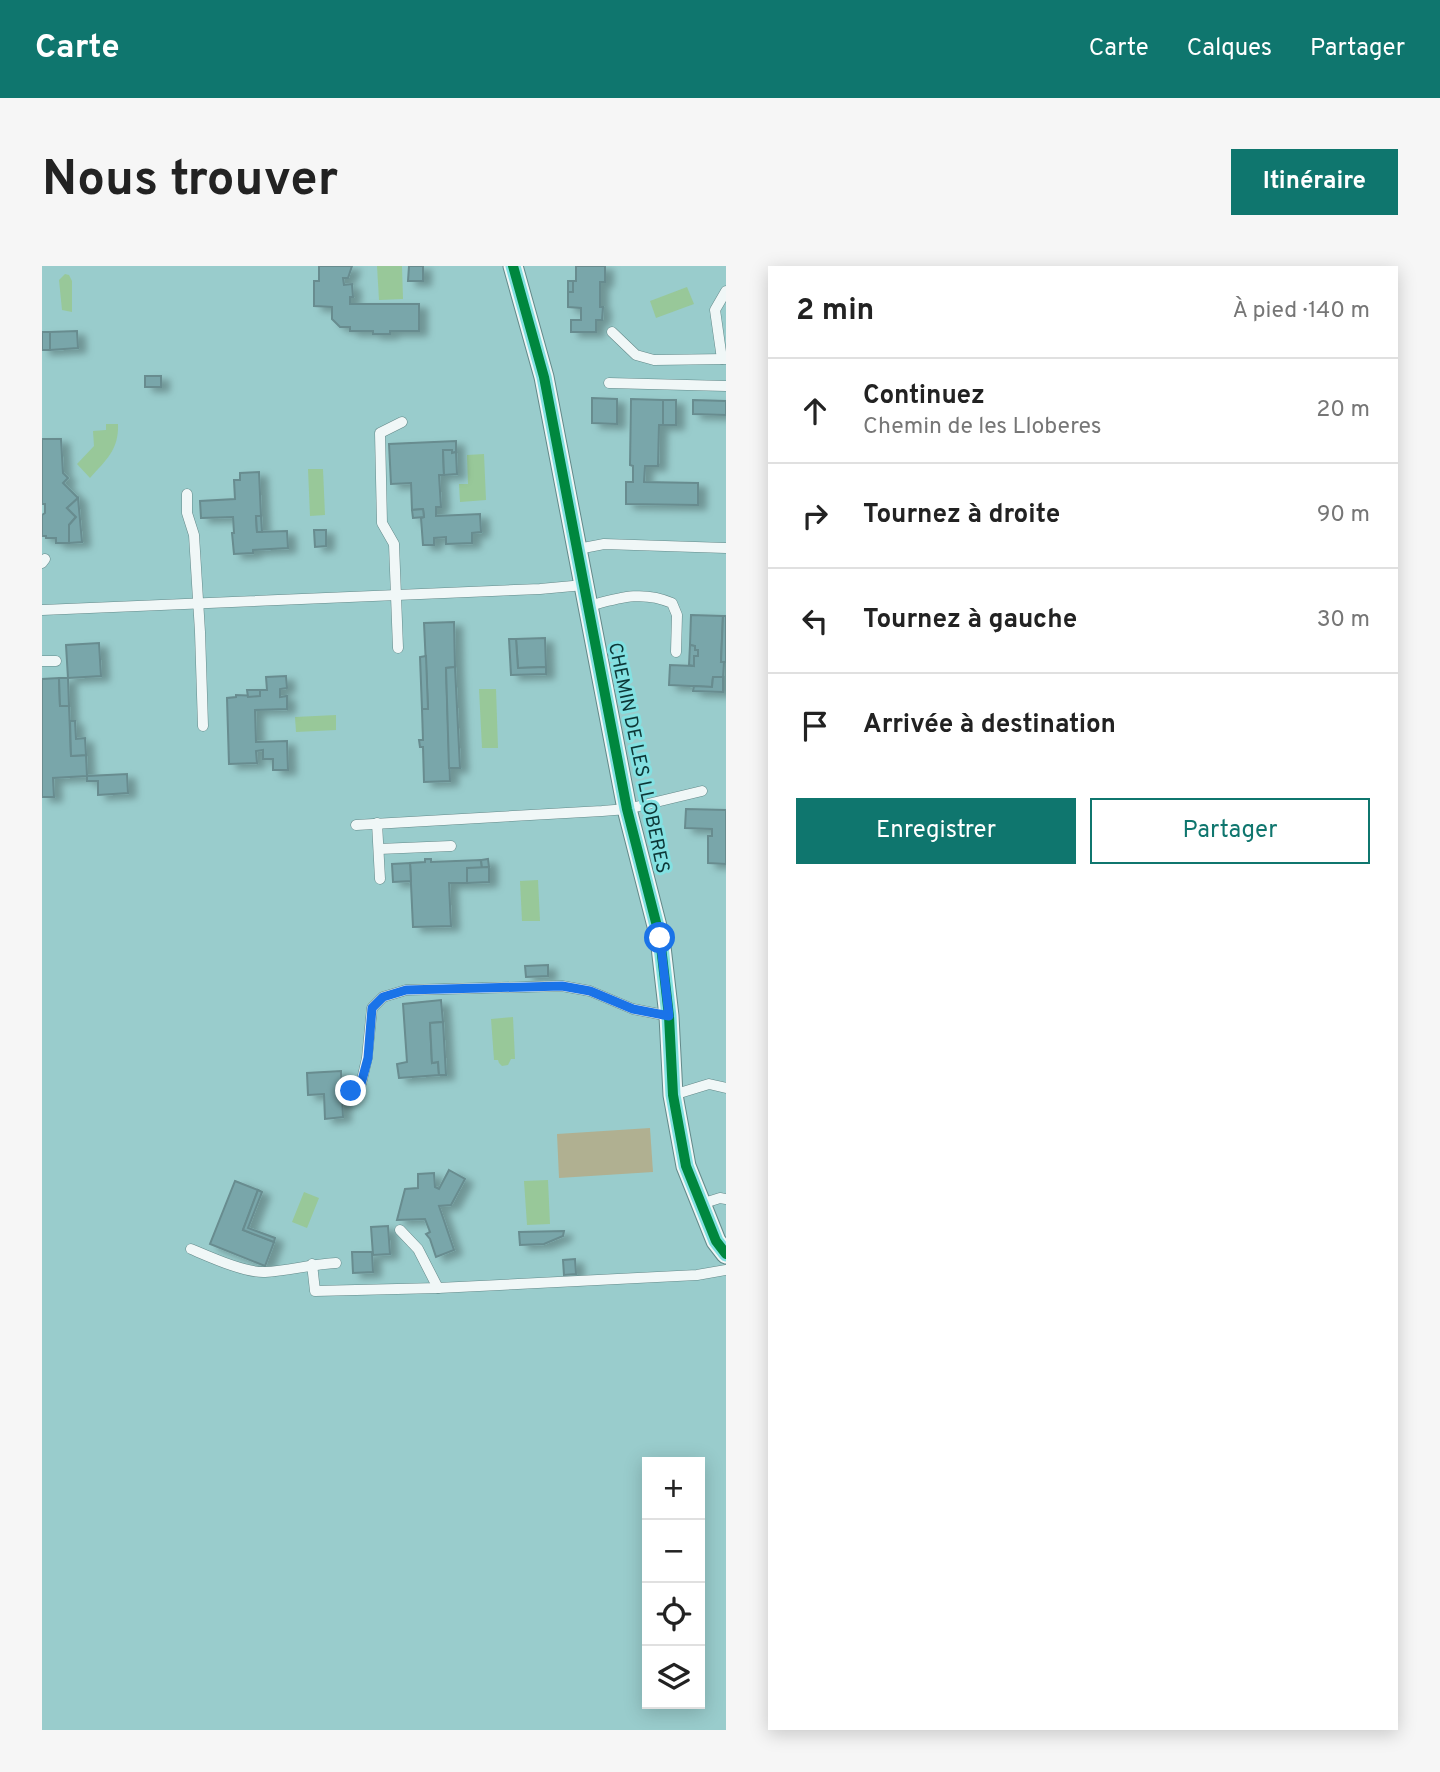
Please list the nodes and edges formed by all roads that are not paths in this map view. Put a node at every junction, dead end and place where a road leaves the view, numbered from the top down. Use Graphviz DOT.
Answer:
graph roads {
  1 [pos="513,266"];
  2 [pos="726,291"];
  3 [pos="612,332"];
  4 [pos="724,359"];
  5 [pos="609,383"];
  6 [pos="726,386"];
  7 [pos="402,422"];
  8 [pos="187,494"];
  9 [pos="726,548"];
  10 [pos="578,549"];
  11 [pos="584,585"];
  12 [pos="395,594"];
  13 [pos="198,604"];
  14 [pos="589,606"];
  15 [pos="42,610"];
  16 [pos="398,648"];
  17 [pos="676,652"];
  18 [pos="56,661"];
  19 [pos="42,662"];
  20 [pos="203,726"];
  21 [pos="702,791"];
  22 [pos="627,809"];
  23 [pos="377,824"];
  24 [pos="356,825"];
  25 [pos="451,845"];
  26 [pos="379,849"];
  27 [pos="380,879"];
  28 [pos="669,1016"];
  29 [pos="726,1088"];
  30 [pos="351,1091"];
  31 [pos="673,1094"];
  32 [pos="726,1199"];
  33 [pos="700,1205"];
  34 [pos="400,1230"];
  35 [pos="191,1250"];
  36 [pos="726,1254"];
  37 [pos="336,1262"];
  38 [pos="312,1264"];
  39 [pos="726,1270"];
  40 [pos="438,1288"];
  1 -- 10 [label="street, CHEMIN DE LES LLOBERES"];
  2 -- 4 [label="lane"];
  3 -- 4 [label="lane"];
  5 -- 6 [label="lane"];
  7 -- 12 [label="lane"];
  8 -- 13 [label="lane"];
  9 -- 10 [label="lane"];
  10 -- 11 [label="street, CHEMIN DE LES LLOBERES"];
  11 -- 12 [label="lane"];
  11 -- 14 [label="street, CHEMIN DE LES LLOBERES"];
  12 -- 13 [label="lane"];
  12 -- 16 [label="lane"];
  13 -- 15 [label="lane"];
  13 -- 20 [label="lane"];
  14 -- 17 [label="lane"];
  14 -- 22 [label="street, CHEMIN DE LES LLOBERES"];
  18 -- 19 [label="lane"];
  21 -- 22 [label="lane"];
  22 -- 23 [label="lane"];
  22 -- 28 [label="street, CHEMIN DE LES LLOBERES"];
  23 -- 24 [label="lane"];
  23 -- 26 [label="lane"];
  25 -- 26 [label="lane"];
  26 -- 27 [label="lane"];
  28 -- 30 [label="lane"];
  28 -- 31 [label="street, CHEMIN DE LES LLOBERES"];
  29 -- 31 [label="lane"];
  31 -- 33 [label="street, CHEMIN DE LES LLOBERES"];
  32 -- 33 [label="lane"];
  33 -- 36 [label="street, CHEMIN DE LES LLOBERES"];
  34 -- 40 [label="lane"];
  35 -- 38 [label="lane"];
  37 -- 38 [label="lane"];
  38 -- 40 [label="lane"];
  39 -- 40 [label="lane"];
}
